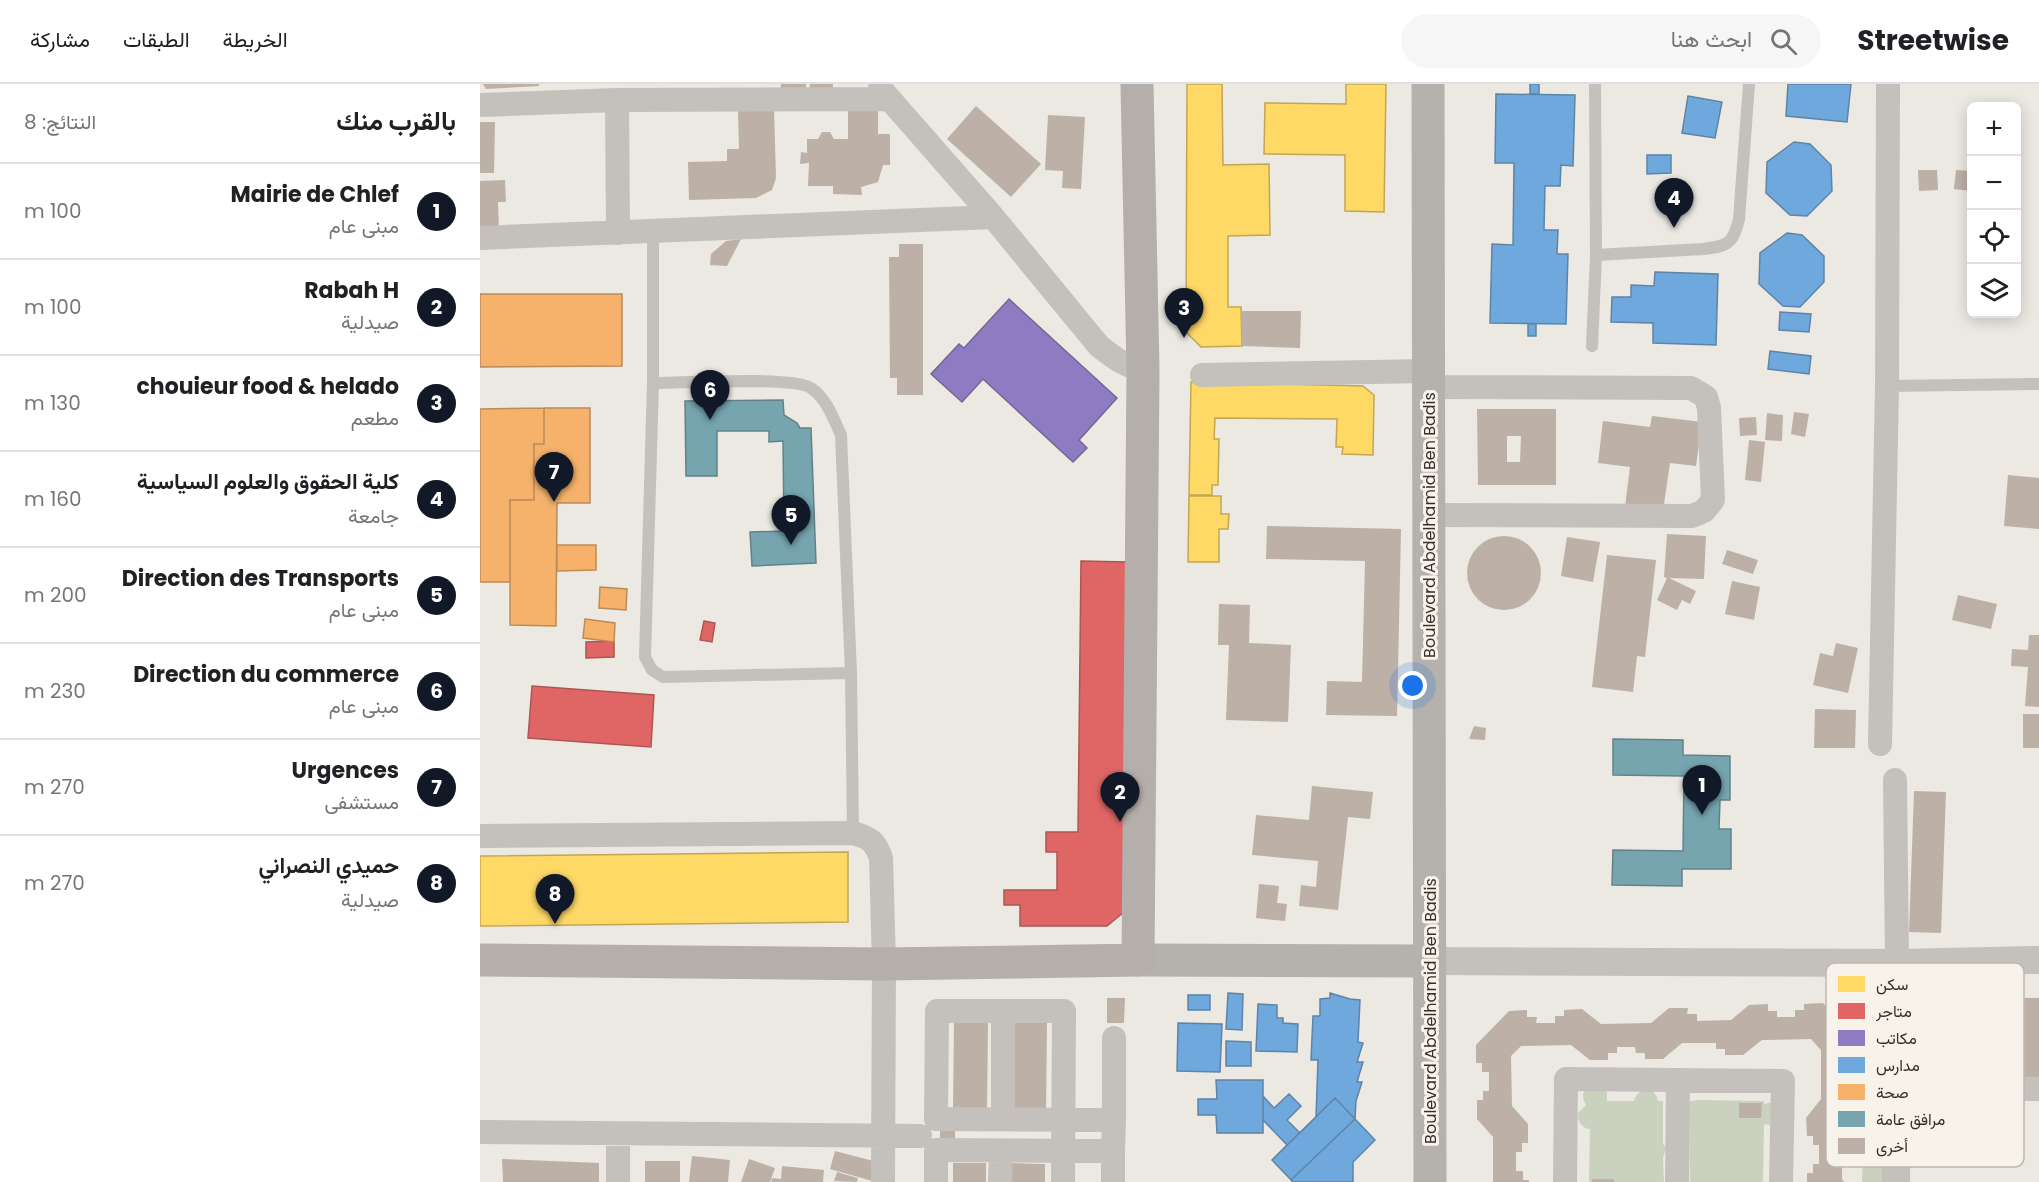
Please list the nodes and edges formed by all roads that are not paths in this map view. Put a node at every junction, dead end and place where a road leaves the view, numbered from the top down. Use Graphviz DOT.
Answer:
graph roads {
  1 [pos="1137,84"];
  2 [pos="1428,84"];
  3 [pos="1595,84"];
  4 [pos="1749,84"];
  5 [pos="1888,84"];
  6 [pos="883,92"];
  7 [pos="566,93"];
  8 [pos="617,100"];
  9 [pos="480,105"];
  10 [pos="993,217"];
  11 [pos="653,232"];
  12 [pos="618,233"];
  13 [pos="480,238"];
  14 [pos="1596,255"];
  15 [pos="1592,346"];
  16 [pos="1143,370"];
  17 [pos="1202,375"];
  18 [pos="1429,379"];
  19 [pos="653,383"];
  20 [pos="2039,384"];
  21 [pos="1887,386"];
  22 [pos="1429,515"];
  23 [pos="851,673"];
  24 [pos="1880,744"];
  25 [pos="1895,780"];
  26 [pos="853,833"];
  27 [pos="480,837"];
  28 [pos="480,960"];
  29 [pos="1138,960"];
  30 [pos="2039,960"];
  31 [pos="1430,961"];
  32 [pos="1897,963"];
  33 [pos="884,964"];
  34 [pos="1004,1011"];
  35 [pos="1114,1038"];
  36 [pos="1678,1080"];
  37 [pos="2024,1089"];
  38 [pos="2039,1089"];
  39 [pos="1003,1119"];
  40 [pos="1063,1120"];
  41 [pos="1114,1120"];
  42 [pos="480,1132"];
  43 [pos="618,1134"];
  44 [pos="931,1135"];
  45 [pos="884,1136"];
  46 [pos="1000,1151"];
  47 [pos="1063,1151"];
  48 [pos="1113,1151"];
  49 [pos="618,1182"];
  50 [pos="883,1182"];
  51 [pos="936,1182"];
  52 [pos="1000,1182"];
  53 [pos="1063,1182"];
  54 [pos="1113,1182"];
  55 [pos="1430,1182"];
  56 [pos="1565,1182"];
  57 [pos="1677,1182"];
  58 [pos="1781,1182"];
  1 -- 16 [label="main road"];
  2 -- 18 [label="main road, Boulevard Abdelhamid Ben Badis"];
  3 -- 14 [label="lane"];
  4 -- 14 [label="lane"];
  5 -- 21 [label="street"];
  6 -- 8 [label="street"];
  6 -- 10 [label="street"];
  7 -- 8 [label="street"];
  7 -- 9 [label="street"];
  8 -- 12 [label="street"];
  10 -- 11 [label="street"];
  10 -- 16 [label="street"];
  11 -- 12 [label="street"];
  11 -- 19 [label="lane"];
  12 -- 13 [label="street"];
  14 -- 15 [label="lane"];
  16 -- 29 [label="main road"];
  17 -- 18 [label="street"];
  18 -- 22 [label="main road, Boulevard Abdelhamid Ben Badis"];
  18 -- 22 [label="street"];
  19 -- 23 [label="lane"];
  19 -- 23 [label="lane"];
  20 -- 21 [label="lane"];
  21 -- 24 [label="street"];
  22 -- 31 [label="main road, Boulevard Abdelhamid Ben Badis"];
  23 -- 26 [label="lane"];
  25 -- 32 [label="street"];
  26 -- 27 [label="street"];
  26 -- 33 [label="street"];
  28 -- 33 [label="main road"];
  29 -- 31 [label="main road"];
  29 -- 33 [label="main road"];
  30 -- 32 [label="street"];
  31 -- 32 [label="street"];
  31 -- 55 [label="main road, Boulevard Abdelhamid Ben Badis"];
  33 -- 45 [label="street"];
  34 -- 39 [label="street"];
  34 -- 40 [label="street"];
  34 -- 44 [label="street"];
  35 -- 41 [label="street"];
  36 -- 56 [label="street"];
  36 -- 57 [label="street"];
  36 -- 58 [label="street"];
  37 -- 38 [label="street"];
  39 -- 40 [label="street"];
  39 -- 44 [label="street"];
  40 -- 41 [label="street"];
  40 -- 47 [label="street"];
  41 -- 48 [label="street"];
  42 -- 43 [label="street"];
  43 -- 45 [label="street"];
  43 -- 49 [label="street"];
  44 -- 45 [label="street"];
  44 -- 46 [label="street"];
  44 -- 51 [label="street"];
  45 -- 50 [label="street"];
  46 -- 47 [label="street"];
  46 -- 52 [label="street"];
  47 -- 48 [label="street"];
  47 -- 53 [label="street"];
  48 -- 54 [label="street"];
}
